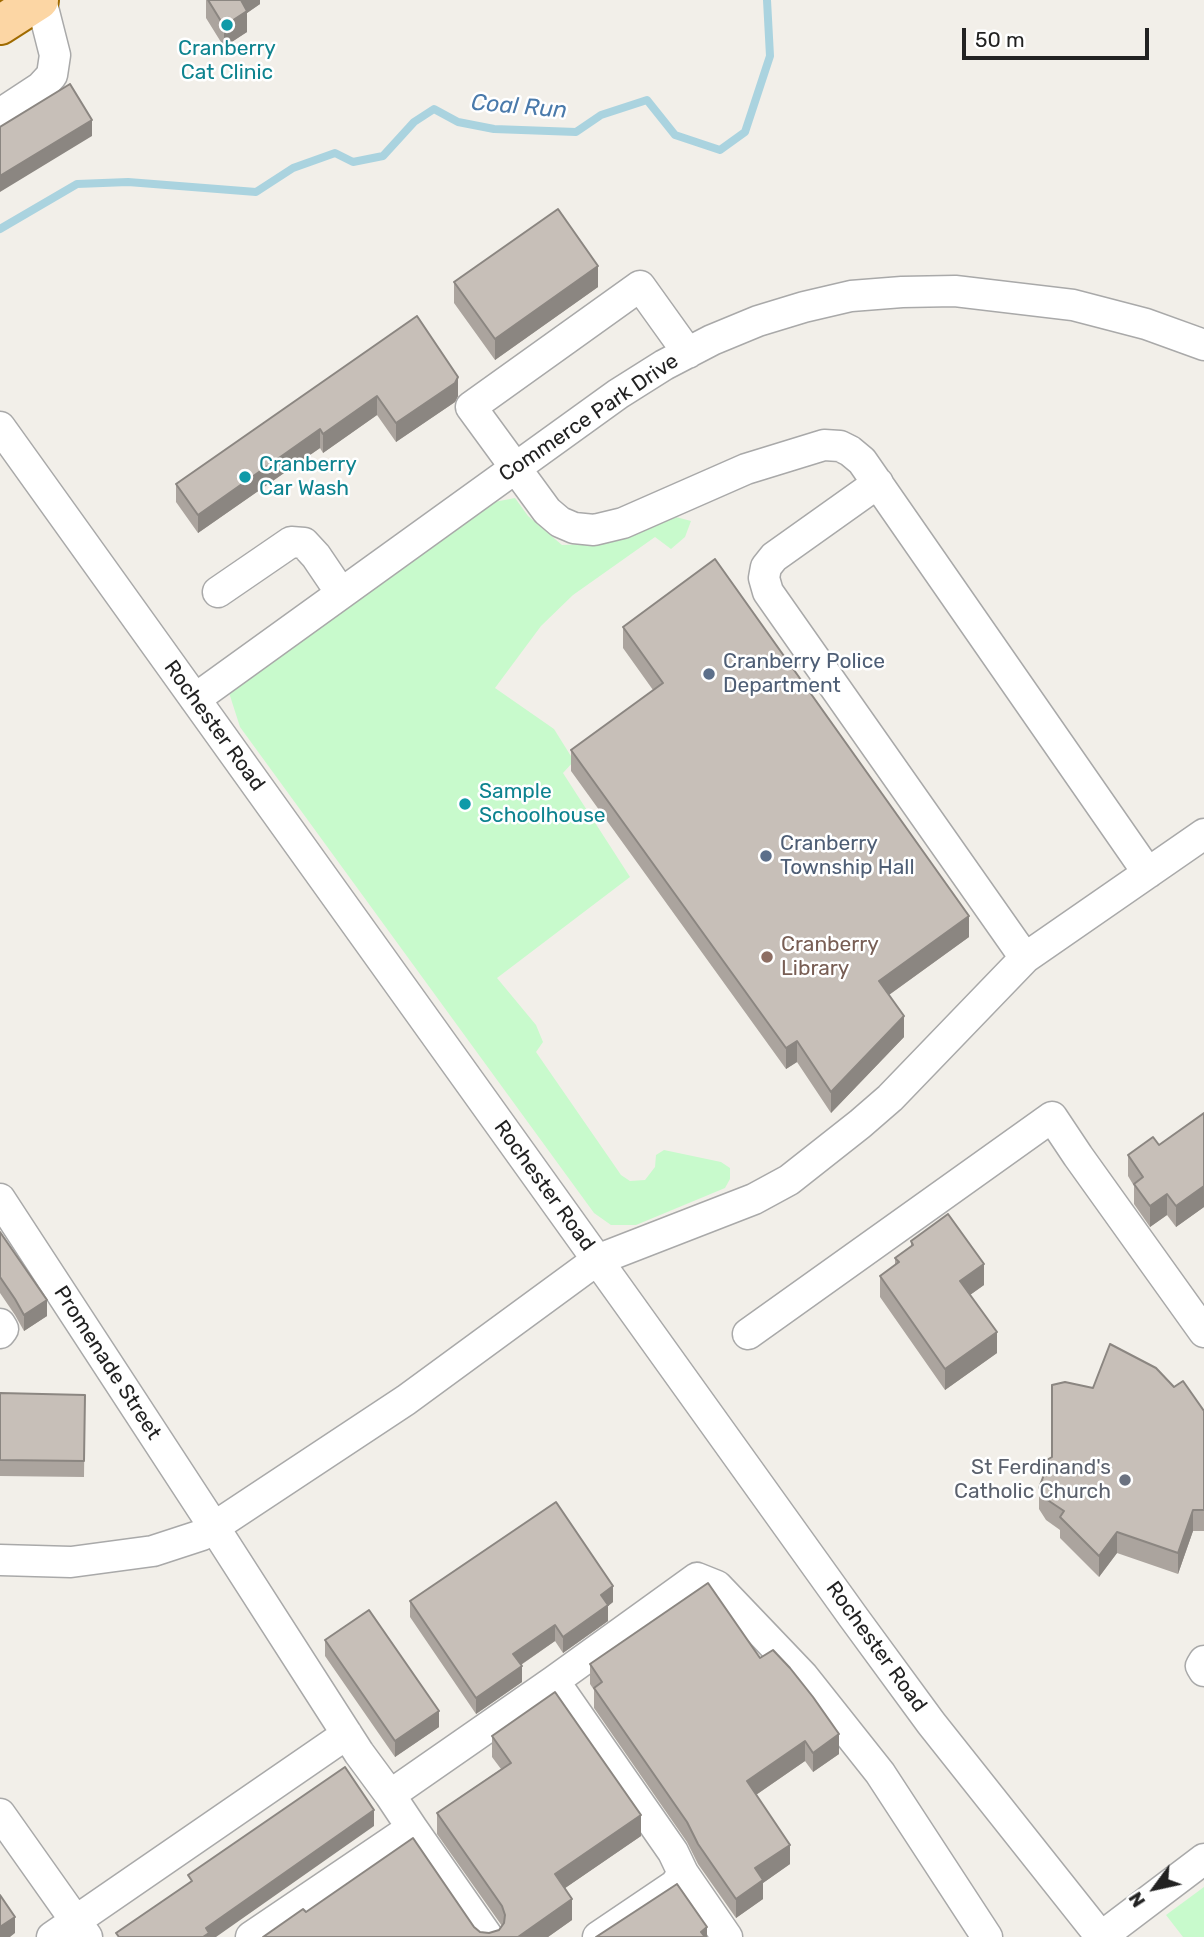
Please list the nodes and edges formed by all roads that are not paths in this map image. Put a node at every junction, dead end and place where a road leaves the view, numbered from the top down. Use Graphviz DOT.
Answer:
graph roads {
  1 [pos="40,0"];
  2 [pos="0,24"];
  3 [pos="0,114"];
  4 [pos="1204,345"];
  5 [pos="688,352"];
  6 [pos="0,427"];
  7 [pos="515,467"];
  8 [pos="878,484"];
  9 [pos="218,592"];
  10 [pos="341,593"];
  11 [pos="195,699"];
  12 [pos="1204,834"];
  13 [pos="1148,873"];
  14 [pos="1026,958"];
  15 [pos="0,1199"];
  16 [pos="597,1260"];
  17 [pos="0,1325"];
  18 [pos="1204,1332"];
  19 [pos="0,1333"];
  20 [pos="748,1334"];
  21 [pos="214,1527"];
  22 [pos="0,1560"];
  23 [pos="1204,1661"];
  24 [pos="1204,1671"];
  25 [pos="554,1681"];
  26 [pos="347,1734"];
  27 [pos="390,1795"];
  28 [pos="0,1814"];
  29 [pos="412,1828"];
  30 [pos="1204,1859"];
  31 [pos="683,1873"];
  32 [pos="71,1932"];
  33 [pos="251,1937"];
  34 [pos="488,1937"];
  35 [pos="598,1937"];
  36 [pos="727,1937"];
  37 [pos="987,1937"];
  38 [pos="1101,1937"];
  1 -- 2 [label="main road"];
  1 -- 3 [label="street"];
  4 -- 5 [label="street, Commerce Park Drive"];
  5 -- 7 [label="street, Commerce Park Drive"];
  5 -- 7 [label="street"];
  6 -- 11 [label="street, Rochester Road"];
  7 -- 8 [label="street"];
  7 -- 10 [label="street, Commerce Park Drive"];
  8 -- 13 [label="street"];
  8 -- 14 [label="street"];
  9 -- 10 [label="street"];
  10 -- 11 [label="street, Commerce Park Drive"];
  11 -- 16 [label="street, Rochester Road"];
  12 -- 13 [label="street"];
  13 -- 14 [label="street"];
  14 -- 16 [label="street"];
  15 -- 21 [label="street, Promenade Street"];
  16 -- 21 [label="street"];
  16 -- 38 [label="street, Rochester Road"];
  17 -- 19 [label="street"];
  18 -- 20 [label="street"];
  21 -- 22 [label="street"];
  21 -- 26 [label="street, Promenade Street"];
  23 -- 24 [label="street"];
  25 -- 27 [label="street"];
  25 -- 31 [label="street"];
  25 -- 37 [label="street"];
  26 -- 27 [label="street, Promenade Street"];
  26 -- 32 [label="street"];
  27 -- 29 [label="street, Promenade Street"];
  28 -- 32 [label="street"];
  29 -- 33 [label="street"];
  29 -- 34 [label="street, Promenade Street"];
  30 -- 38 [label="street"];
  31 -- 35 [label="street"];
  31 -- 36 [label="street"];
}
